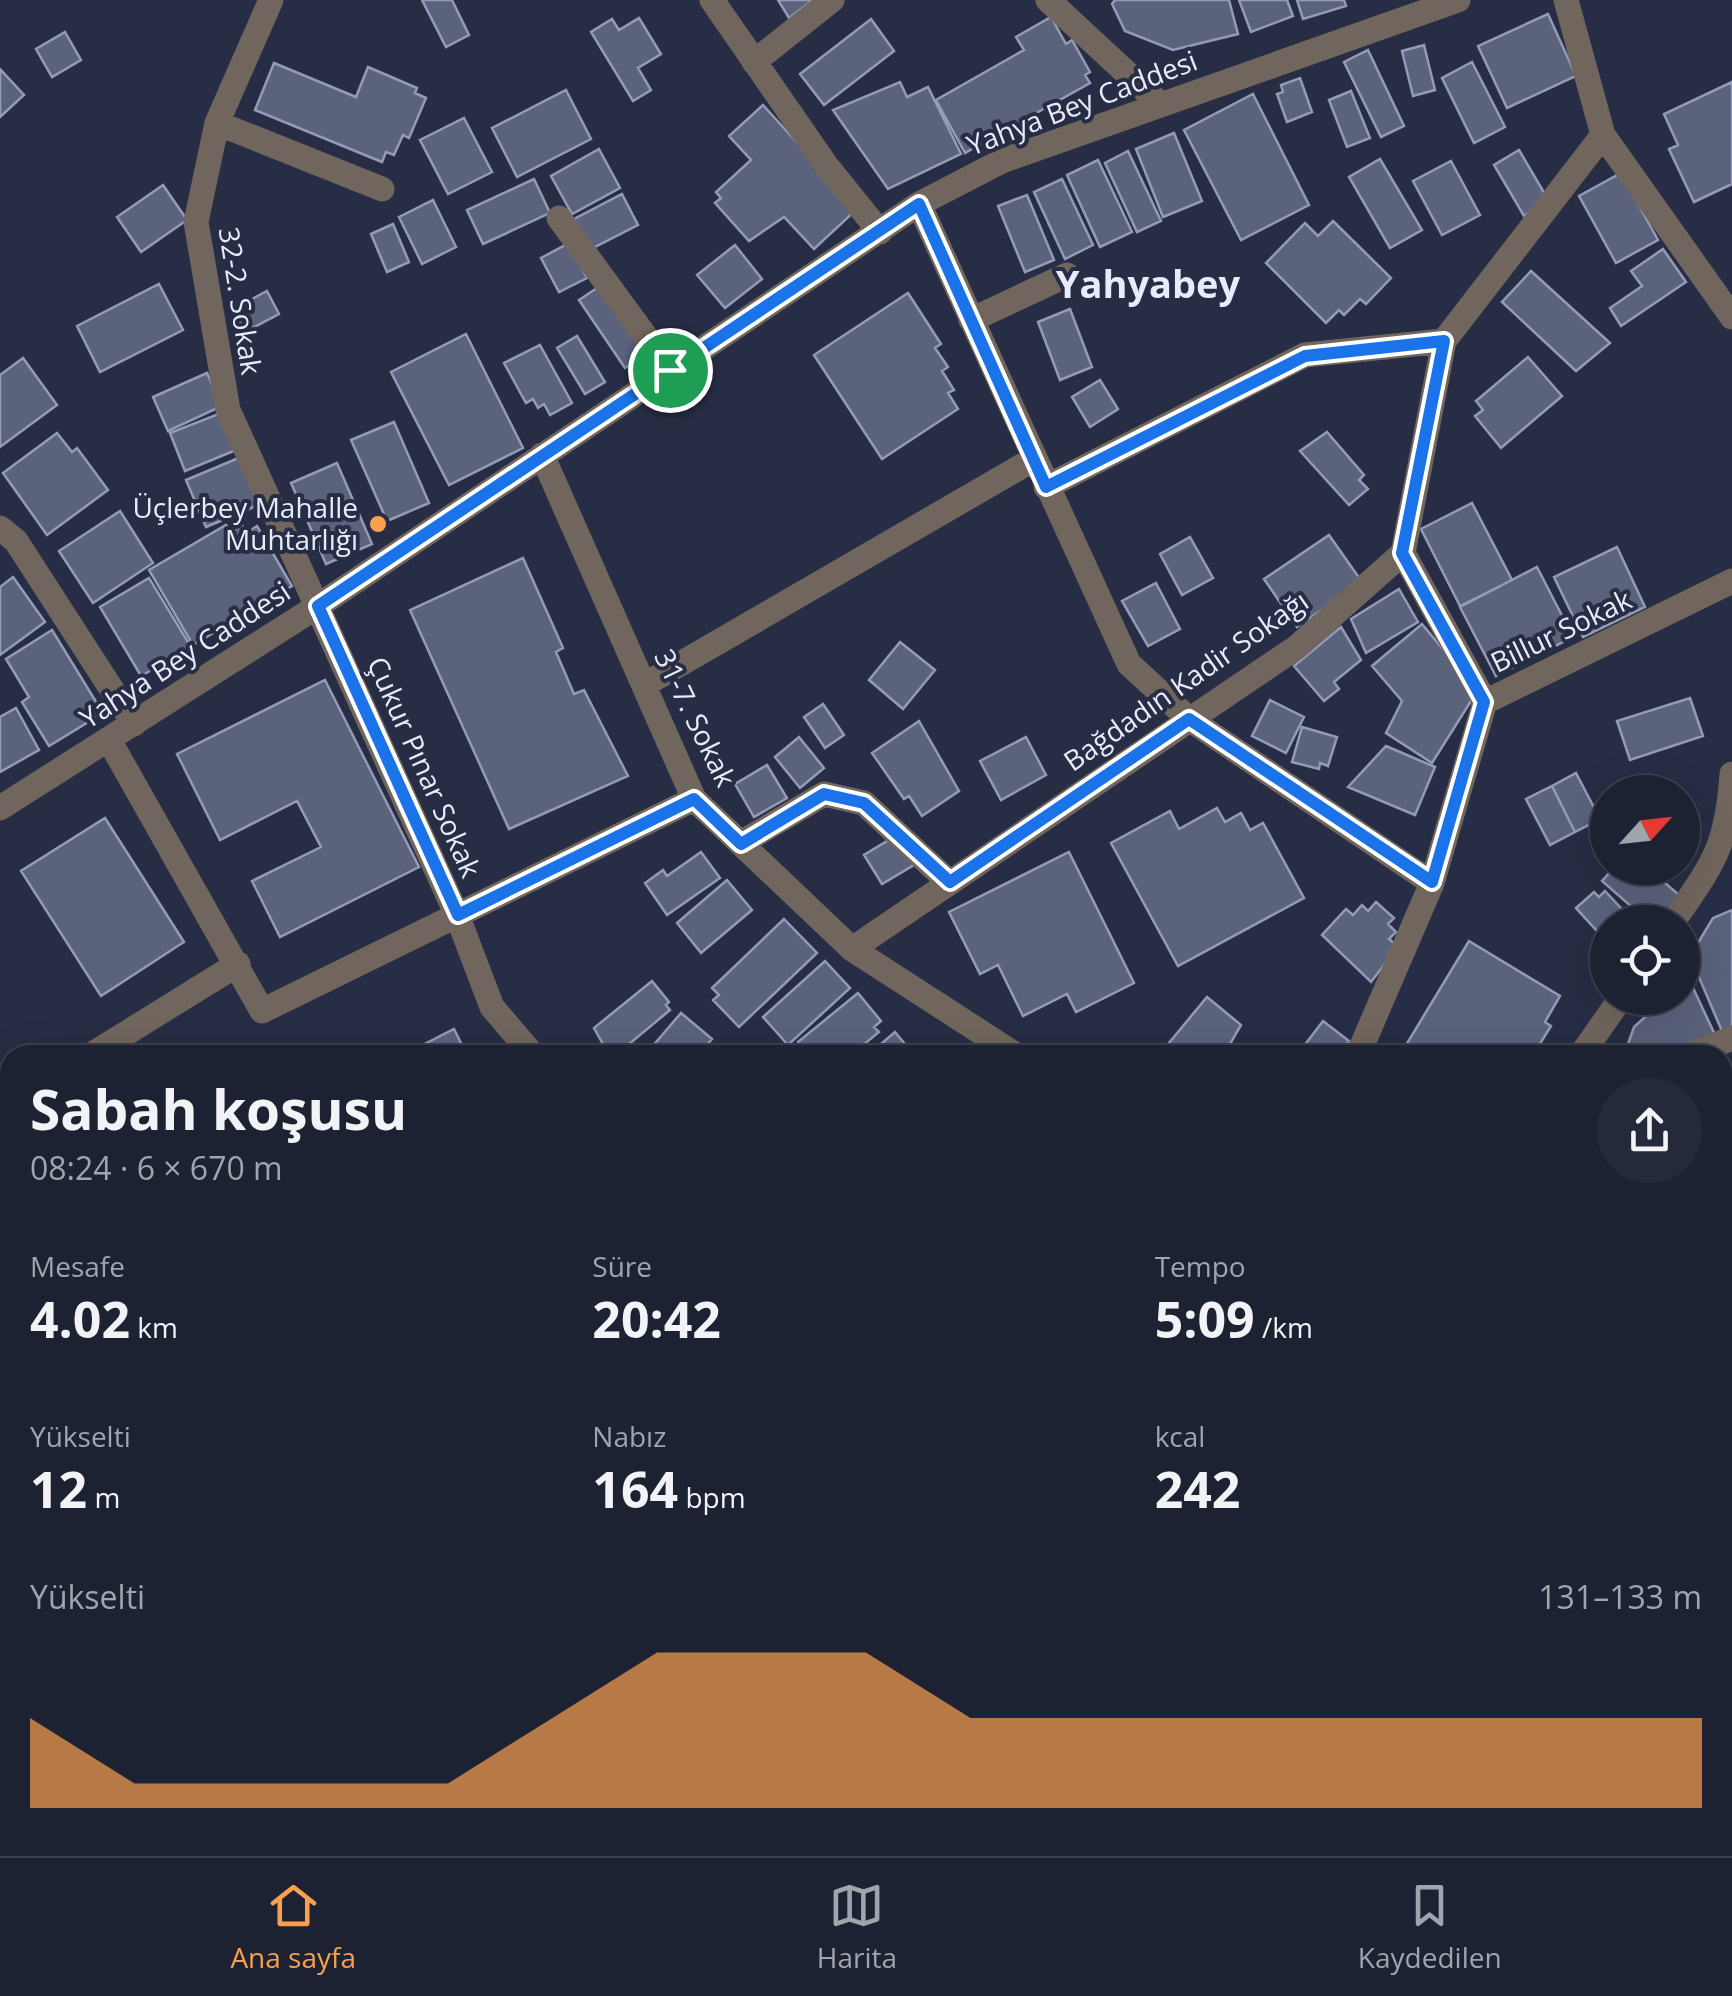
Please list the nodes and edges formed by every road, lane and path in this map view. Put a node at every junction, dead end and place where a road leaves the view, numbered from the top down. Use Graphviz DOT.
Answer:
graph roads {
  1 [pos="271,0"];
  2 [pos="712,0"];
  3 [pos="832,0"];
  4 [pos="1048,0"];
  5 [pos="1458,0"];
  6 [pos="1566,0"];
  7 [pos="754,62"];
  8 [pos="1158,102"];
  9 [pos="217,123"];
  10 [pos="1604,135"];
  11 [pos="382,189"];
  12 [pos="919,204"];
  13 [pos="559,218"];
  14 [pos="880,232"];
  15 [pos="1067,276"];
  16 [pos="1732,318"];
  17 [pos="971,320"];
  18 [pos="1444,341"];
  19 [pos="670,370"];
  20 [pos="542,455"];
  21 [pos="1034,459"];
  22 [pos="1046,487"];
  23 [pos="5,542"];
  24 [pos="1402,553"];
  25 [pos="1732,582"];
  26 [pos="318,606"];
  27 [pos="644,685"];
  28 [pos="1484,702"];
  29 [pos="1189,719"];
  30 [pos="134,724"];
  31 [pos="109,740"];
  32 [pos="1732,774"];
  33 [pos="694,799"];
  34 [pos="0,808"];
  35 [pos="741,844"];
  36 [pos="1725,859"];
  37 [pos="950,882"];
  38 [pos="1432,882"];
  39 [pos="1686,905"];
  40 [pos="458,915"];
  41 [pos="852,949"];
  42 [pos="238,964"];
  43 [pos="1608,1015"];
  44 [pos="107,1045"];
  45 [pos="525,1045"];
  46 [pos="1001,1045"];
  47 [pos="1362,1045"];
  48 [pos="1588,1045"];
  1 -- 9 [label="street, 32-2. Sokak"];
  2 -- 7 [label="street"];
  3 -- 7 [label="street"];
  4 -- 8 [label="street"];
  5 -- 8 [label="street, Yahya Bey Caddesi"];
  6 -- 10 [label="street"];
  7 -- 14 [label="street"];
  8 -- 12 [label="street, Yahya Bey Caddesi"];
  9 -- 11 [label="street"];
  9 -- 26 [label="street, 32-2. Sokak"];
  10 -- 16 [label="street"];
  10 -- 18 [label="street"];
  12 -- 14 [label="street, Yahya Bey Caddesi"];
  12 -- 17 [label="street"];
  13 -- 19 [label="street"];
  14 -- 19 [label="street, Yahya Bey Caddesi"];
  15 -- 17 [label="street"];
  17 -- 21 [label="street"];
  18 -- 22 [label="street"];
  18 -- 24 [label="street"];
  19 -- 20 [label="street, Yahya Bey Caddesi"];
  20 -- 26 [label="street, Yahya Bey Caddesi"];
  20 -- 27 [label="street, 31-7. Sokak"];
  21 -- 22 [label="street"];
  21 -- 27 [label="street"];
  22 -- 29 [label="street"];
  23 -- 30 [label="street"];
  24 -- 28 [label="street"];
  24 -- 29 [label="street, Bağdadın Kadir Sokağı"];
  25 -- 28 [label="street, Billur Sokak"];
  26 -- 30 [label="street, Yahya Bey Caddesi"];
  26 -- 40 [label="street, Çukur Pınar Sokak"];
  27 -- 33 [label="street, 31-7. Sokak"];
  28 -- 38 [label="street, Billur Sokak"];
  29 -- 37 [label="street, Bağdadın Kadir Sokağı"];
  29 -- 38 [label="street"];
  30 -- 31 [label="street, Yahya Bey Caddesi"];
  31 -- 34 [label="street, Yahya Bey Caddesi"];
  31 -- 42 [label="street"];
  32 -- 36 [label="street"];
  33 -- 35 [label="street, 31-7. Sokak"];
  33 -- 40 [label="street"];
  35 -- 37 [label="street"];
  35 -- 41 [label="street, 31-7. Sokak"];
  36 -- 39 [label="street"];
  37 -- 41 [label="street, Bağdadın Kadir Sokağı"];
  38 -- 47 [label="street, Billur Sokak"];
  40 -- 42 [label="street"];
  40 -- 45 [label="street, Çukur Pınar Sokak"];
  41 -- 46 [label="street, 31-7. Sokak"];
  42 -- 44 [label="street"];
  43 -- 48 [label="street"];
}
